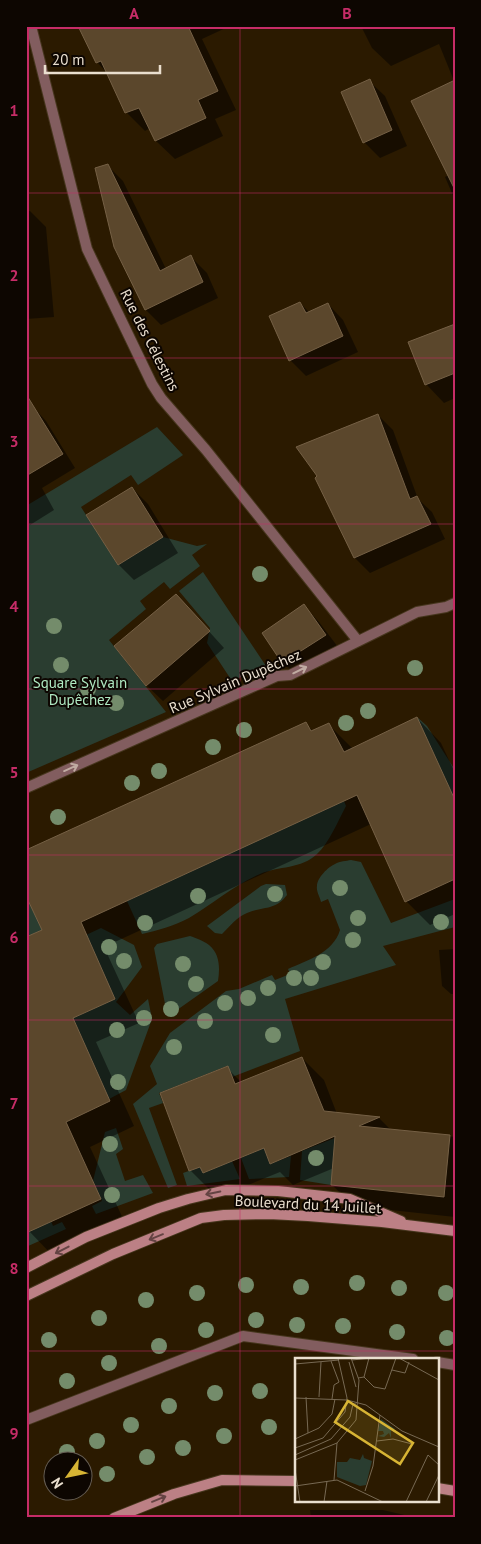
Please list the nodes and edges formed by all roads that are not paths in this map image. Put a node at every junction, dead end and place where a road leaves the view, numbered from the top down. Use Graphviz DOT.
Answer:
graph roads {
  1 [pos="31,26"];
  2 [pos="455,603"];
  3 [pos="358,641"];
  4 [pos="26,788"];
  5 [pos="414,1226"];
  6 [pos="455,1231"];
  7 [pos="26,1268"];
  8 [pos="26,1296"];
  9 [pos="406,1358"];
  10 [pos="438,1362"];
  11 [pos="455,1365"];
  12 [pos="26,1420"];
  13 [pos="295,1481"];
  14 [pos="438,1488"];
  15 [pos="455,1491"];
  16 [pos="114,1518"];
  1 -- 3 [label="street, Rue des Célestins"];
  2 -- 3 [label="street, Rue Sylvain Dupêchez"];
  4 -- 3 [label="street, Rue Sylvain Dupêchez, one-way"];
  5 -- 6 [label="main road, Boulevard du 14 Juillet"];
  5 -- 7 [label="main road, one-way"];
  5 -- 8 [label="main road, Boulevard du 14 Juillet, one-way"];
  9 -- 12 [label="street"];
  10 -- 11 [label="street"];
  16 -- 13 [label="main road, one-way"];
  14 -- 15 [label="main road"];
}
